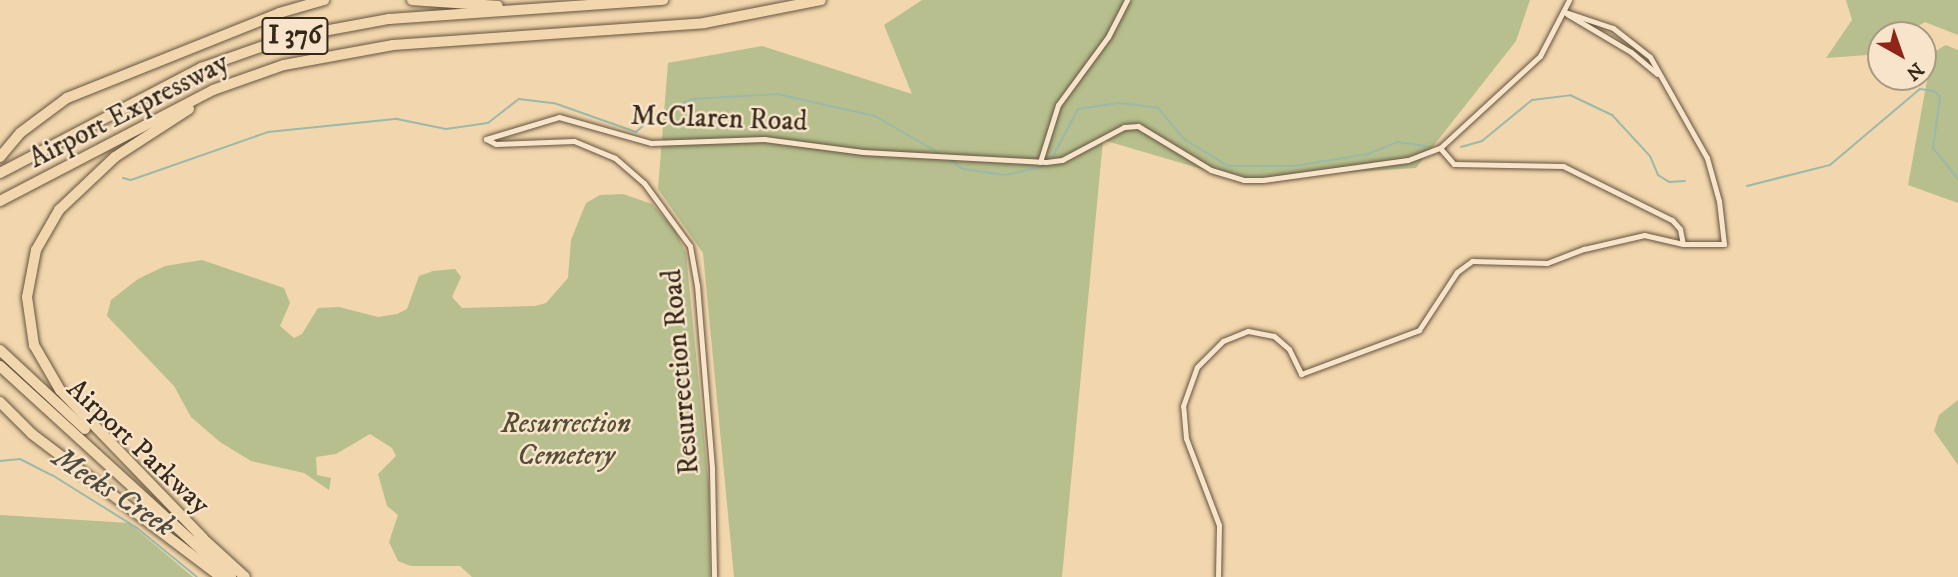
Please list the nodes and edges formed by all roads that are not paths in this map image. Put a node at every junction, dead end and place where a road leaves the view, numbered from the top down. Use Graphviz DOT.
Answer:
graph roads {
  1 [pos="324,0"];
  2 [pos="412,0"];
  3 [pos="663,0"];
  4 [pos="821,0"];
  5 [pos="1127,0"];
  6 [pos="1569,0"];
  7 [pos="620,4"];
  8 [pos="1565,12"];
  9 [pos="317,57"];
  10 [pos="1659,76"];
  11 [pos="486,139"];
  12 [pos="1440,148"];
  13 [pos="0,157"];
  14 [pos="1040,162"];
  15 [pos="0,173"];
  16 [pos="0,201"];
  17 [pos="1683,244"];
  18 [pos="0,350"];
  19 [pos="0,366"];
  20 [pos="0,402"];
  21 [pos="203,538"];
  22 [pos="221,577"];
  23 [pos="231,577"];
  24 [pos="244,577"];
  25 [pos="714,577"];
  26 [pos="1217,577"];
  1 -- 13 [label="highway"];
  2 -- 7 [label="highway"];
  3 -- 7 [label="highway, Airport Expressway / I 376"];
  4 -- 9 [label="highway, Airport Expressway / I 376"];
  5 -- 14 [label="street"];
  6 -- 8 [label="street, McClaren Road"];
  7 -- 15 [label="highway, Airport Expressway / I 376"];
  8 -- 10 [label="street"];
  8 -- 10 [label="street"];
  8 -- 12 [label="street, McClaren Road"];
  9 -- 16 [label="highway, Airport Expressway / I 376"];
  9 -- 21 [label="highway"];
  10 -- 17 [label="street"];
  11 -- 14 [label="street, McClaren Road"];
  11 -- 25 [label="street, Resurrection Road"];
  12 -- 14 [label="street, McClaren Road"];
  12 -- 17 [label="street"];
  17 -- 26 [label="street"];
  18 -- 21 [label="highway, Airport Parkway"];
  19 -- 23 [label="highway, Airport Parkway"];
  20 -- 22 [label="highway"];
  21 -- 24 [label="highway, Airport Parkway"];
}
